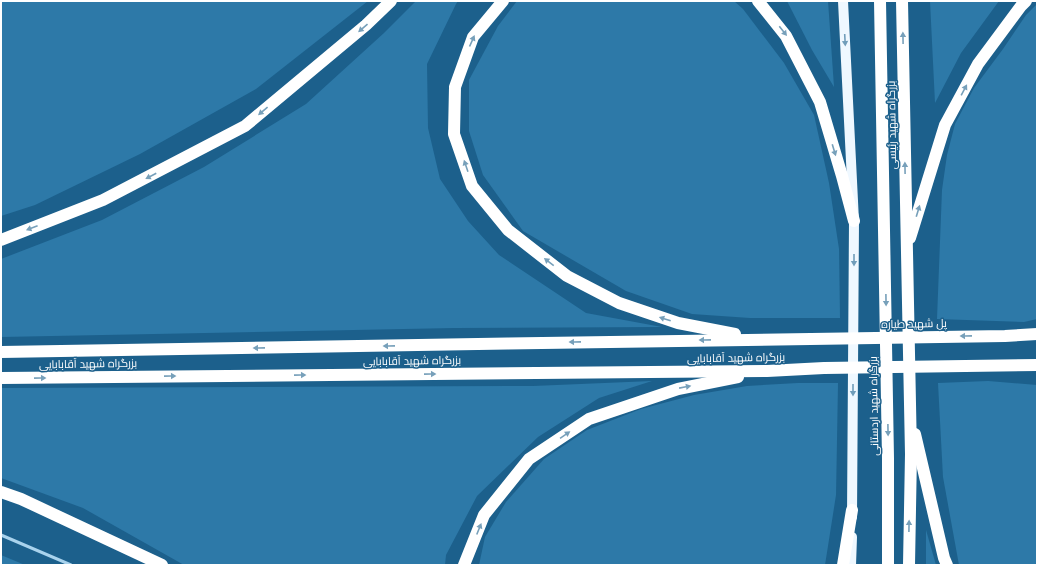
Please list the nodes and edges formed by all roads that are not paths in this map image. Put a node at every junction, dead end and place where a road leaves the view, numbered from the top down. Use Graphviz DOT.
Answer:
graph roads {
  1 [pos="391,1"];
  2 [pos="503,1"];
  3 [pos="758,1"];
  4 [pos="843,1"];
  5 [pos="880,1"];
  6 [pos="902,1"];
  7 [pos="1026,1"];
  8 [pos="854,221"];
  9 [pos="1,240"];
  10 [pos="885,247"];
  11 [pos="907,249"];
  12 [pos="1035,334"];
  13 [pos="758,338"];
  14 [pos="823,338"];
  15 [pos="1,352"];
  16 [pos="1004,365"];
  17 [pos="1037,365"];
  18 [pos="1037,369"];
  19 [pos="767,371"];
  20 [pos="1,378"];
  21 [pos="910,410"];
  22 [pos="1,492"];
  23 [pos="852,510"];
  24 [pos="1,535"];
  25 [pos="71,565"];
  26 [pos="162,565"];
  27 [pos="464,565"];
  28 [pos="843,565"];
  29 [pos="851,565"];
  30 [pos="888,565"];
  31 [pos="909,565"];
  32 [pos="947,565"];
  1 -- 9 [label="highway, one-way"];
  13 -- 2 [label="highway, one-way"];
  3 -- 8 [label="highway, one-way"];
  4 -- 8 [label="main road, one-way"];
  5 -- 10 [label="highway, بزرگراه شهید رئیسی"];
  11 -- 6 [label="highway, بزرگراه شهید رئیسی, one-way"];
  11 -- 7 [label="highway, one-way"];
  8 -- 23 [label="main road, one-way"];
  10 -- 30 [label="highway, بزرگراه شهید اردستانی, one-way"];
  11 -- 21 [label="highway"];
  12 -- 14 [label="highway, پل شهید طیاره, one-way"];
  13 -- 14 [label="highway, بزرگراه شهید آقابابایی"];
  13 -- 15 [label="highway, بزرگراه شهید آقابابایی, one-way"];
  16 -- 17 [label="highway"];
  16 -- 18 [label="highway"];
  16 -- 19 [label="highway, بزرگراه شهید آقابابایی"];
  20 -- 19 [label="highway, بزرگراه شهید آقابابایی, one-way"];
  27 -- 19 [label="highway, one-way"];
  31 -- 21 [label="highway, one-way"];
  21 -- 32 [label="highway"];
  22 -- 26 [label="highway"];
  23 -- 28 [label="highway"];
  23 -- 29 [label="main road"];
  24 -- 25 [label="lane"];
}
